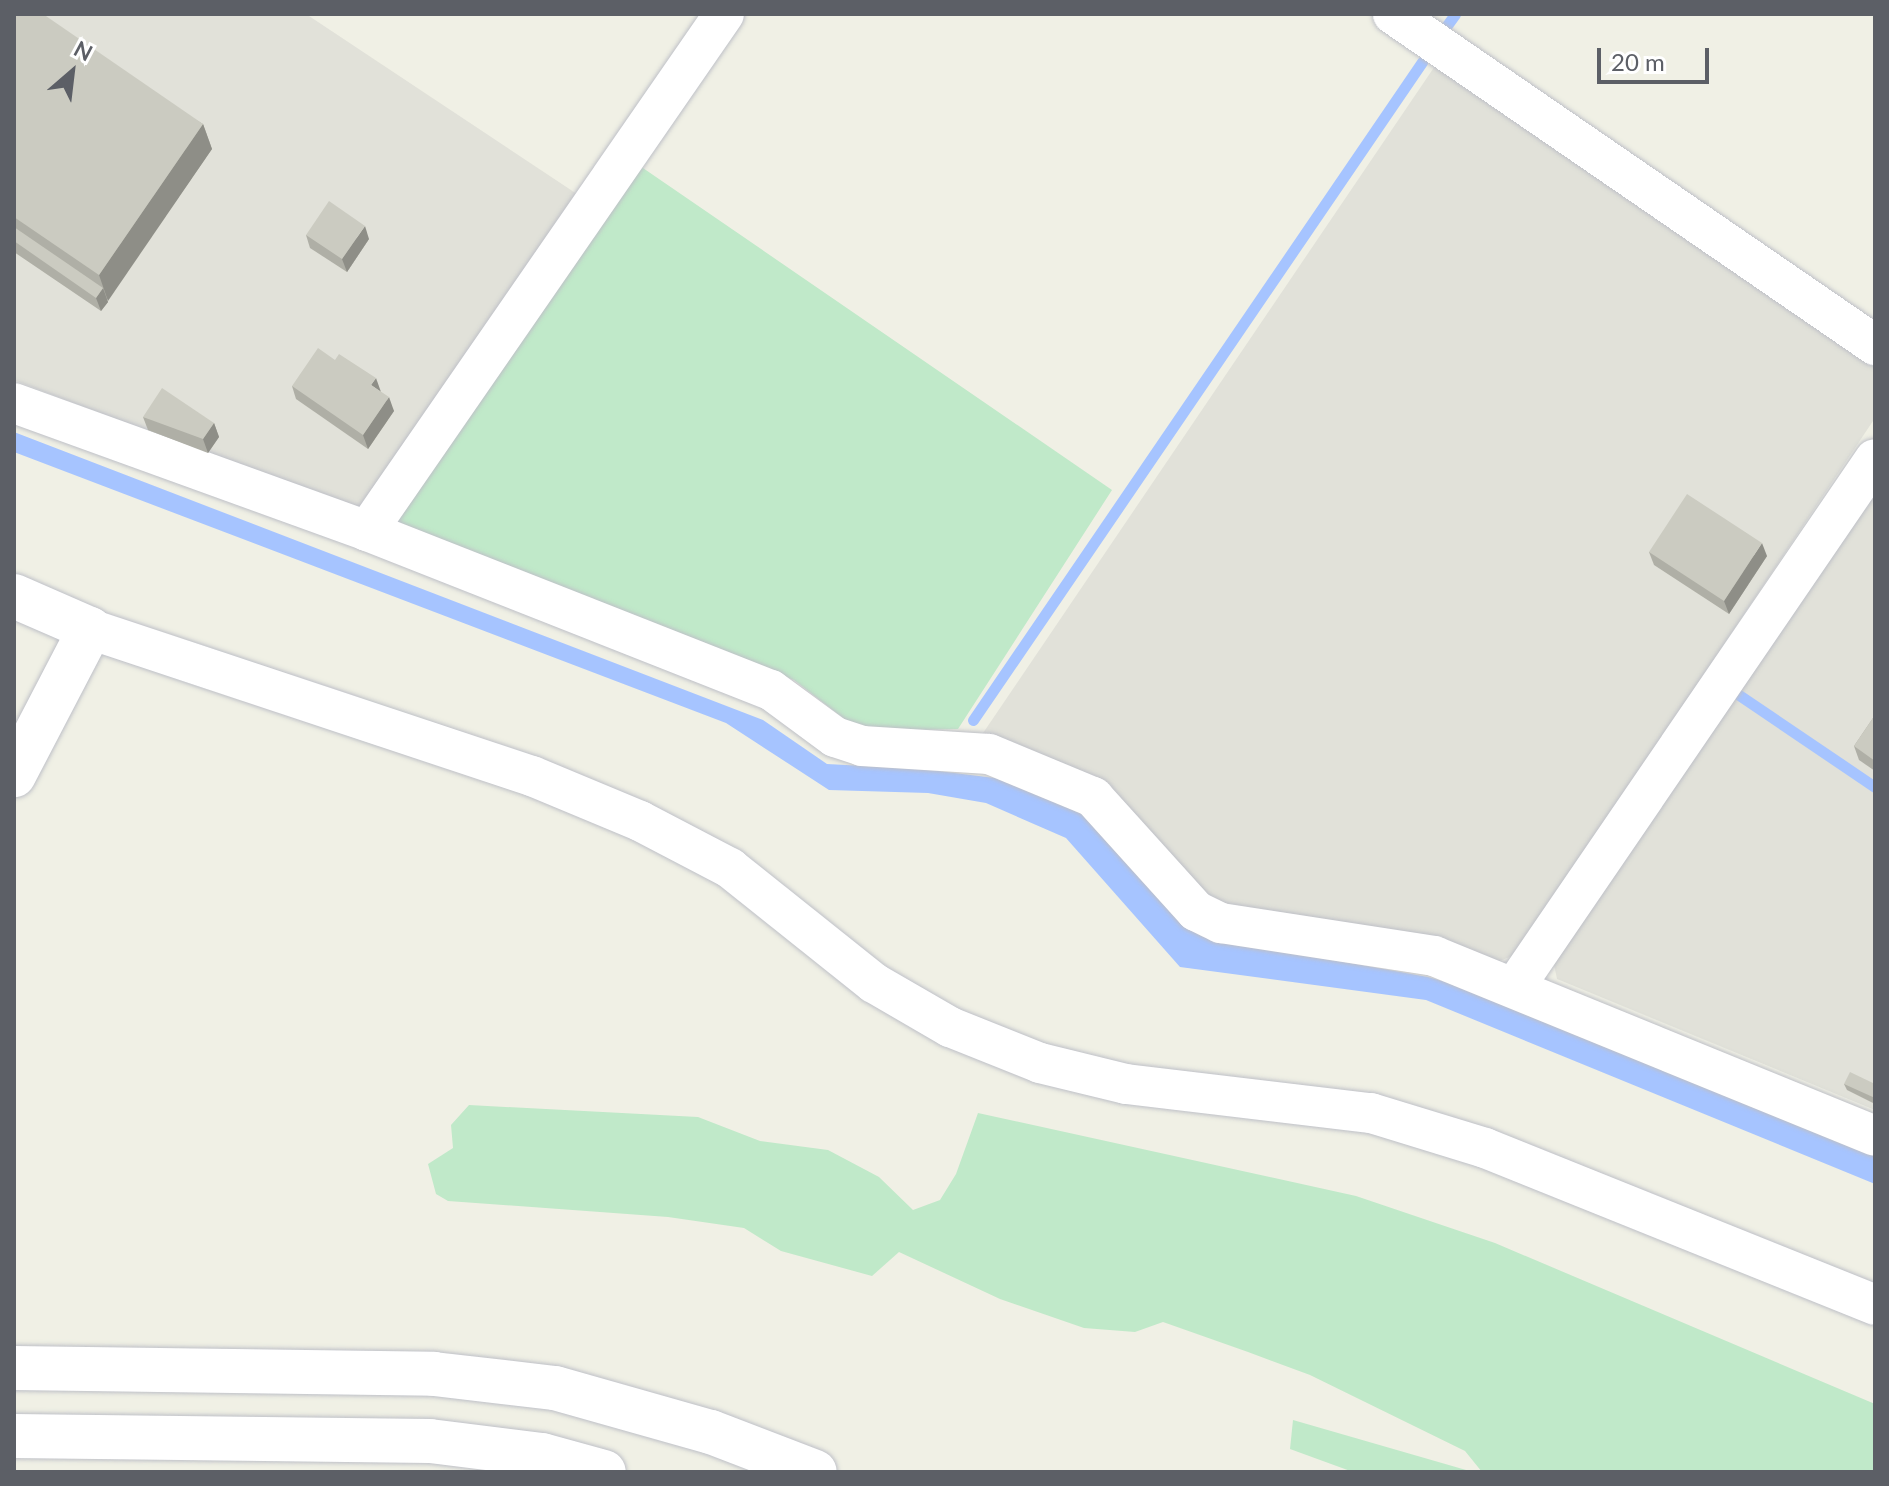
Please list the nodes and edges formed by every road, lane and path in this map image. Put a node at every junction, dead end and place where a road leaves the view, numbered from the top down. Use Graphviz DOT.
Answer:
graph roads {
  1 [pos="724,14"];
  2 [pos="1393,14"];
  3 [pos="1875,345"];
  4 [pos="14,403"];
  5 [pos="1875,459"];
  6 [pos="367,531"];
  7 [pos="14,596"];
  8 [pos="90,629"];
  9 [pos="14,775"];
  10 [pos="1514,988"];
  11 [pos="1875,1136"];
  12 [pos="1875,1305"];
  13 [pos="14,1368"];
  14 [pos="14,1436"];
  15 [pos="604,1472"];
  16 [pos="815,1472"];
  1 -- 6 [label="street"];
  2 -- 3 [label="street"];
  4 -- 6 [label="street"];
  5 -- 10 [label="street"];
  6 -- 10 [label="street"];
  7 -- 8 [label="street"];
  8 -- 9 [label="street"];
  8 -- 12 [label="street"];
  10 -- 11 [label="street"];
  13 -- 16 [label="street"];
  14 -- 15 [label="street"];
}
